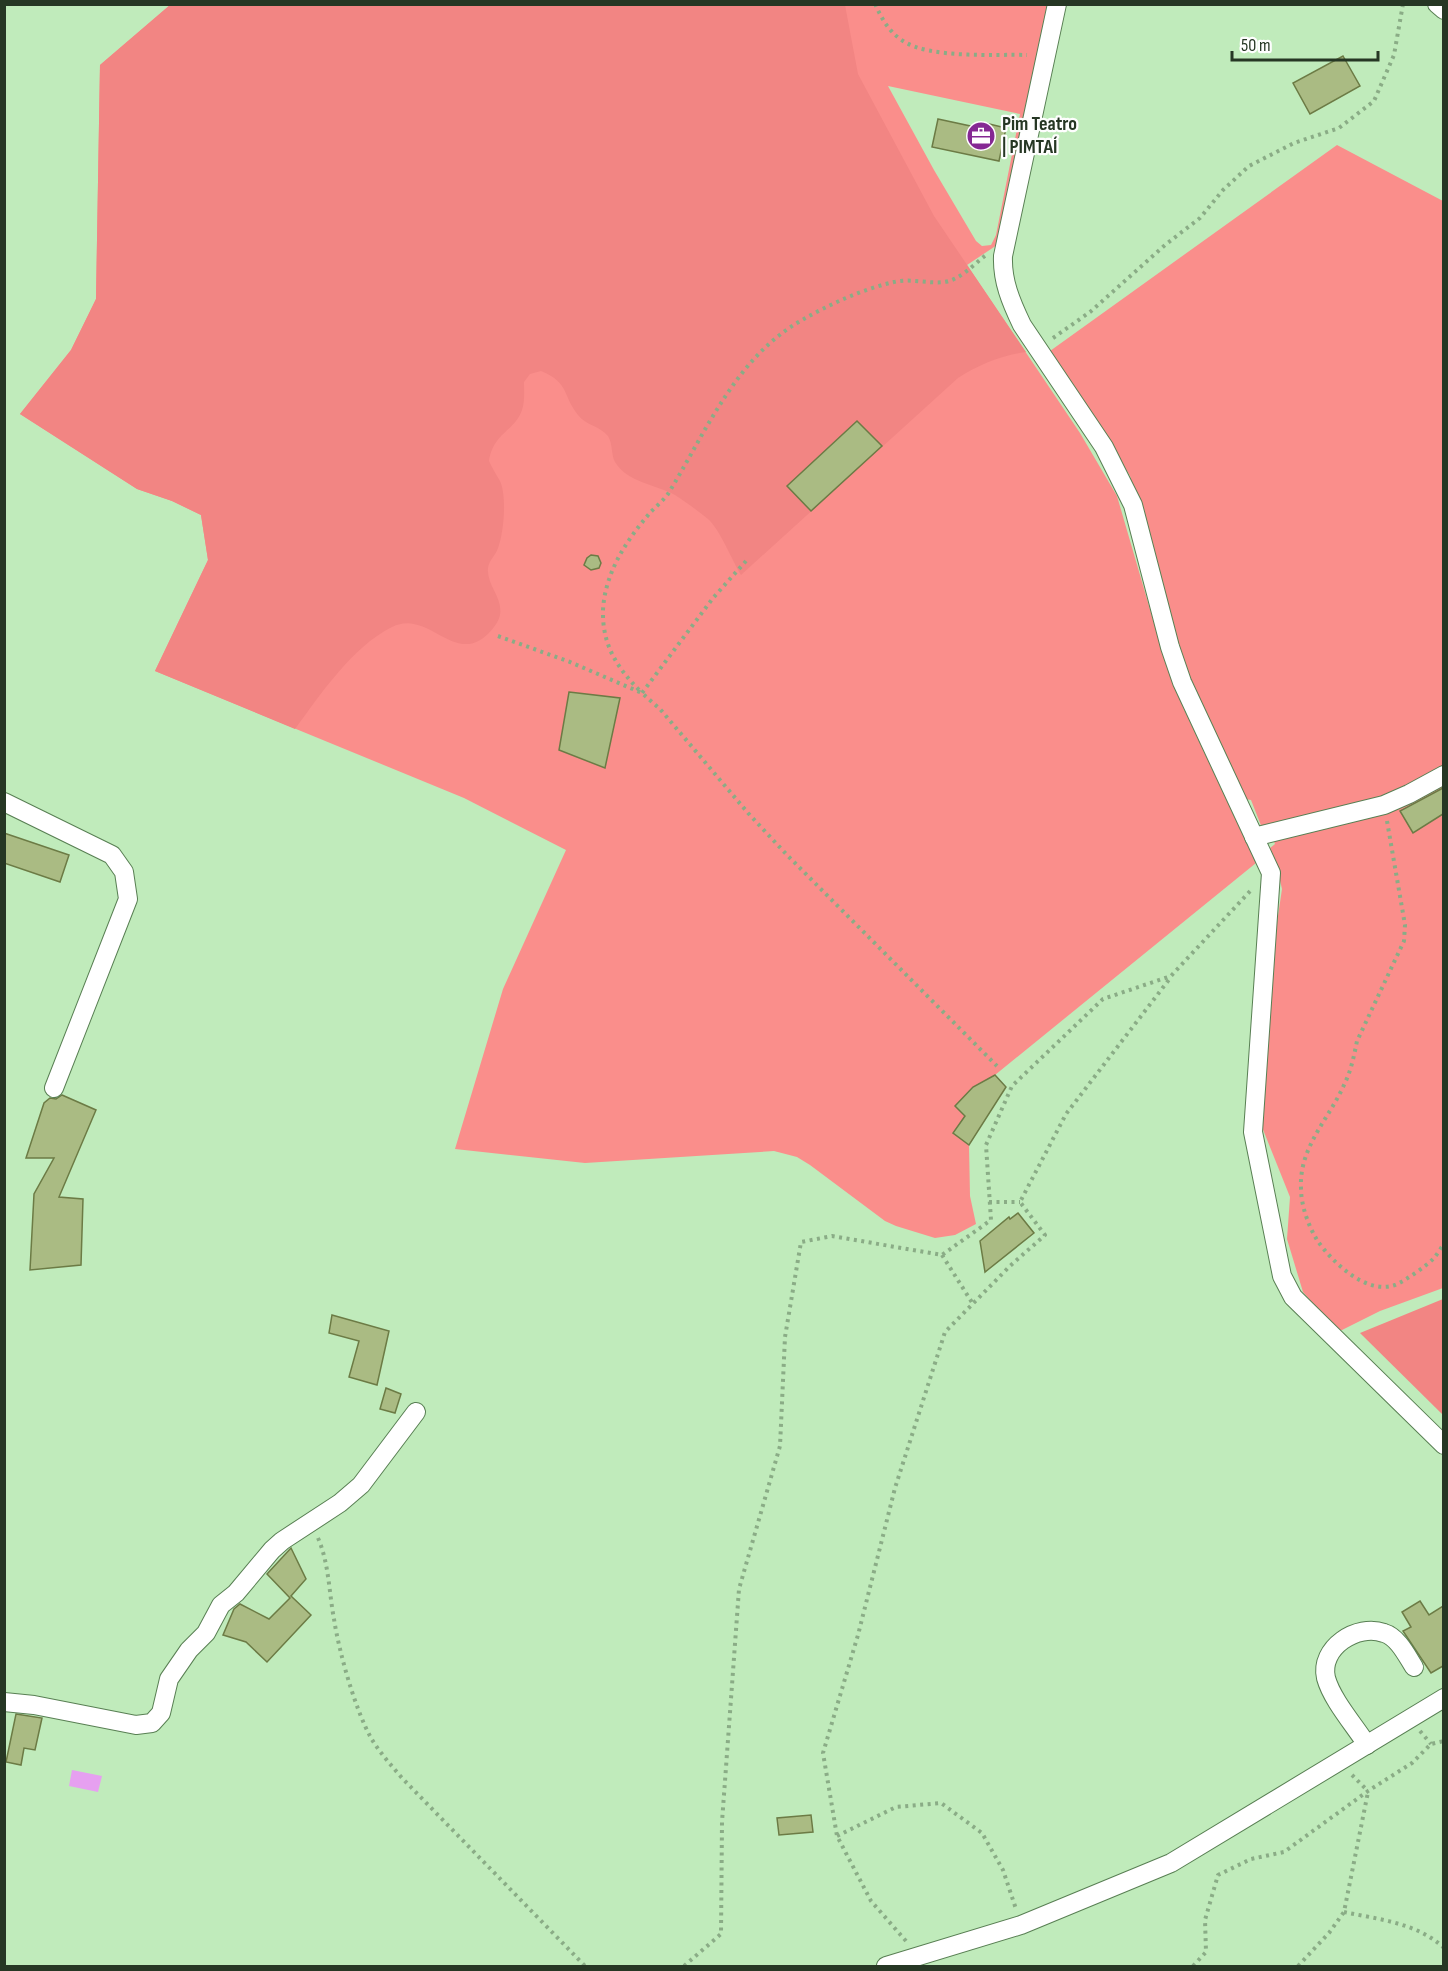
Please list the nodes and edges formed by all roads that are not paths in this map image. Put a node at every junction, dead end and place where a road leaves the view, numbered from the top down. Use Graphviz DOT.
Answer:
graph roads {
  1 [pos="1057,4"];
  2 [pos="1437,4"];
  3 [pos="1443,10"];
  4 [pos="1443,775"];
  5 [pos="4,802"];
  6 [pos="1254,837"];
  7 [pos="54,1088"];
  8 [pos="416,1412"];
  9 [pos="1443,1445"];
  10 [pos="1414,1667"];
  11 [pos="1443,1698"];
  12 [pos="4,1702"];
  13 [pos="1367,1745"];
  14 [pos="886,1966"];
  1 -- 6 [label="street"];
  2 -- 3 [label="street"];
  4 -- 6 [label="street"];
  5 -- 7 [label="street"];
  6 -- 9 [label="street"];
  8 -- 12 [label="street"];
  10 -- 13 [label="street"];
  11 -- 13 [label="street"];
  13 -- 14 [label="street"];
}
